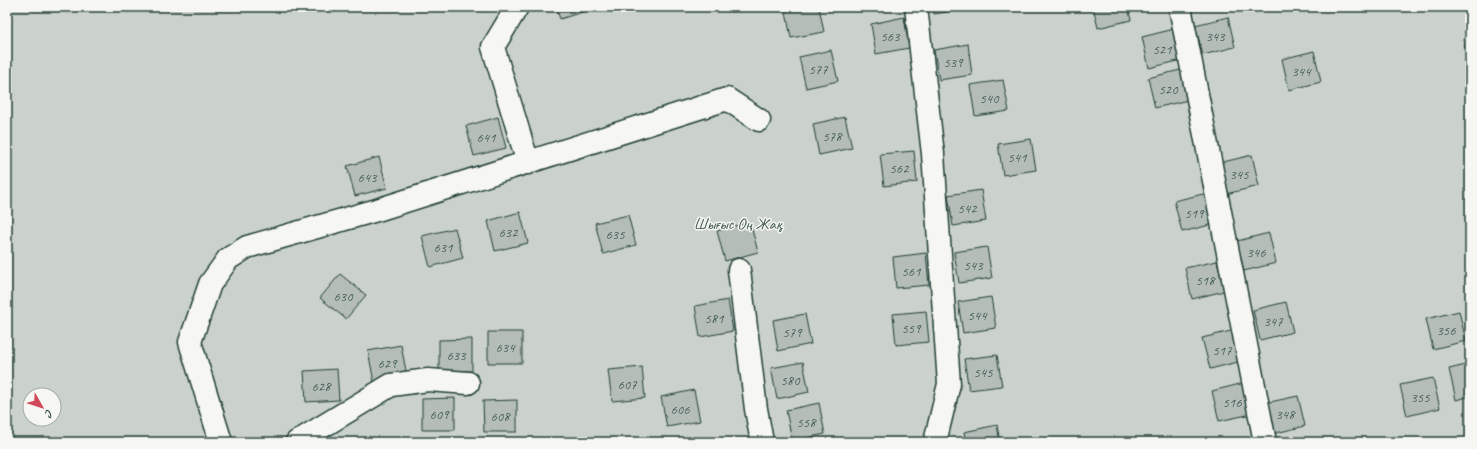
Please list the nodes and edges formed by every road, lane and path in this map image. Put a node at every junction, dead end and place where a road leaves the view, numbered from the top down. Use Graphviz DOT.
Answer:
graph roads {
  1 [pos="517,7"];
  2 [pos="916,7"];
  3 [pos="1180,7"];
  4 [pos="759,120"];
  5 [pos="528,163"];
  6 [pos="738,270"];
  7 [pos="468,383"];
  8 [pos="221,442"];
  9 [pos="297,442"];
  10 [pos="762,442"];
  11 [pos="935,442"];
  12 [pos="1265,442"];
  1 -- 5 [label="lane"];
  2 -- 11 [label="lane"];
  3 -- 12 [label="lane"];
  4 -- 5 [label="lane"];
  5 -- 8 [label="lane"];
  6 -- 10 [label="lane"];
  7 -- 9 [label="lane"];
}
